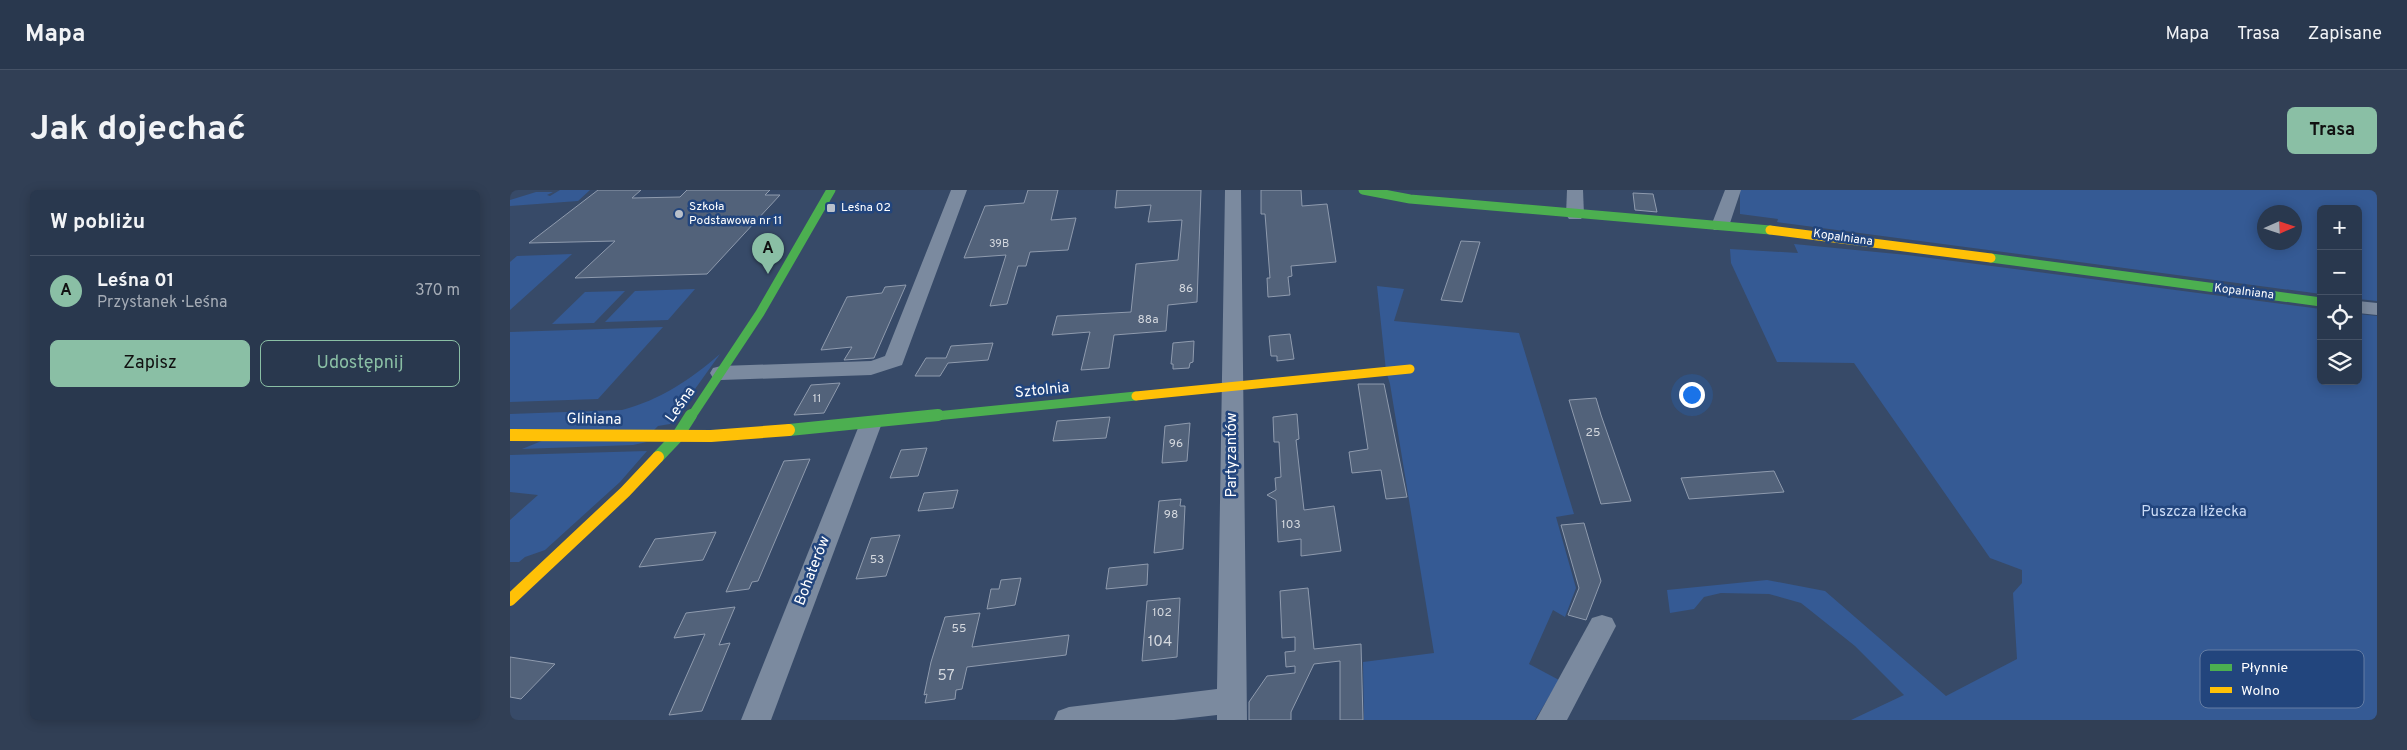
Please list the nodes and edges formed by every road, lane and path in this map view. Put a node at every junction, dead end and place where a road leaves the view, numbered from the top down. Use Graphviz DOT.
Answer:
graph roads {
  1 [pos="831,190"];
  2 [pos="959,190"];
  3 [pos="1233,190"];
  4 [pos="1363,190"];
  5 [pos="1575,190"];
  6 [pos="1733,190"];
  7 [pos="1574,214"];
  8 [pos="1720,226"];
  9 [pos="2317,301"];
  10 [pos="2362,307"];
  11 [pos="2377,309"];
  12 [pos="1410,369"];
  13 [pos="721,373"];
  14 [pos="1232,388"];
  15 [pos="871,423"];
  16 [pos="510,435"];
  17 [pos="677,436"];
  18 [pos="510,600"];
  19 [pos="1602,626"];
  20 [pos="1232,710"];
  21 [pos="756,720"];
  22 [pos="1069,720"];
  23 [pos="1551,720"];
  1 -- 13 [label="street, Leśna"];
  2 -- 13 [label="street"];
  3 -- 14 [label="street, Partyzantów"];
  4 -- 7 [label="street, Kopalniana"];
  5 -- 7 [label="street"];
  6 -- 8 [label="street"];
  7 -- 8 [label="street, Kopalniana"];
  8 -- 9 [label="street, Kopalniana"];
  10 -- 11 [label="street"];
  12 -- 14 [label="street, Sztolnia"];
  13 -- 17 [label="street, Leśna"];
  14 -- 15 [label="street, Sztolnia"];
  14 -- 20 [label="street, Partyzantów"];
  15 -- 17 [label="street, Sztolnia"];
  15 -- 21 [label="street, Bohaterów"];
  16 -- 17 [label="street, Gliniana"];
  17 -- 18 [label="street, Leśna"];
  19 -- 23 [label="street"];
  20 -- 22 [label="street"];
}
